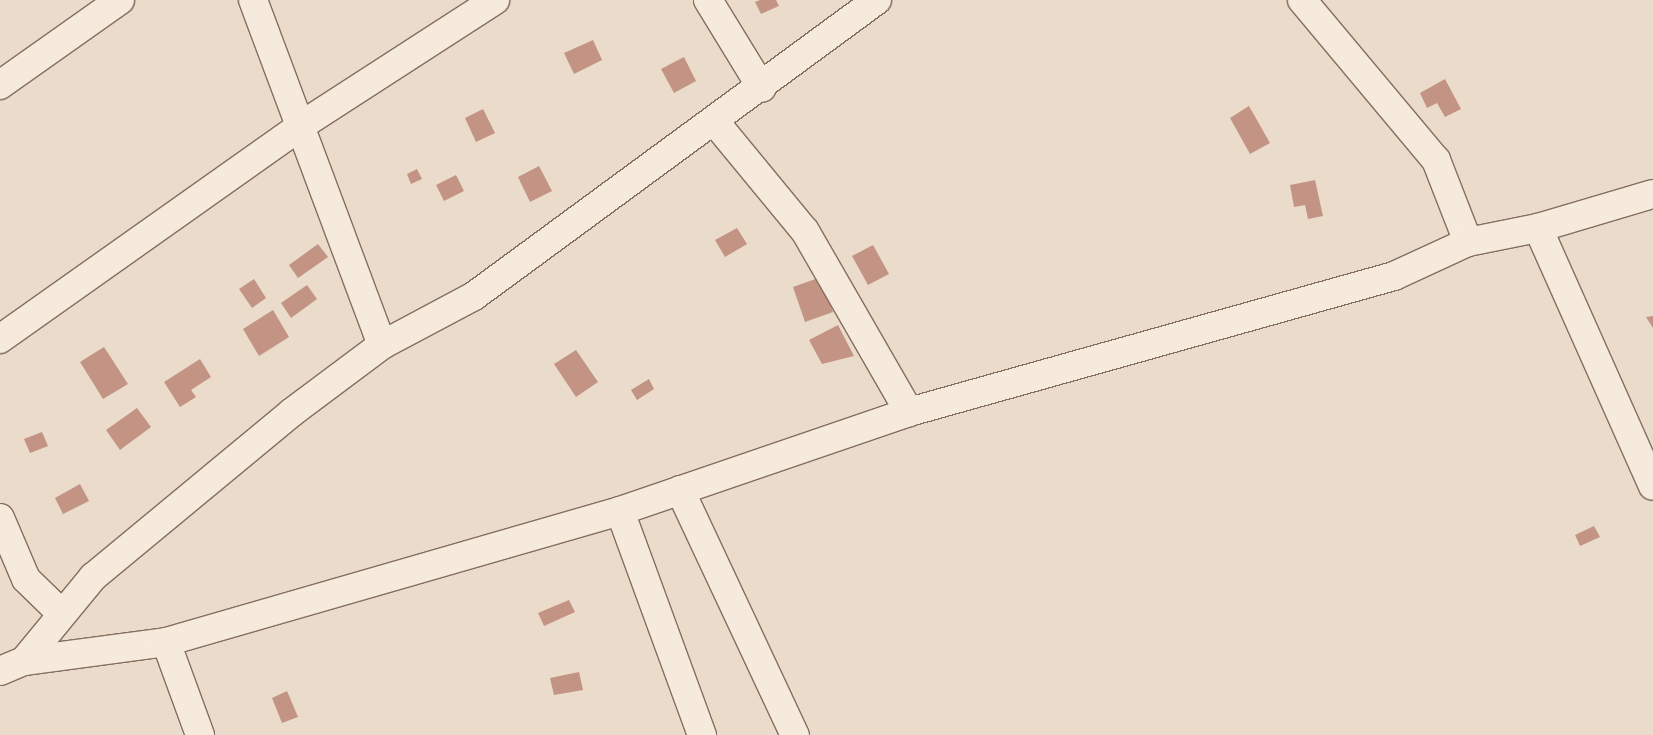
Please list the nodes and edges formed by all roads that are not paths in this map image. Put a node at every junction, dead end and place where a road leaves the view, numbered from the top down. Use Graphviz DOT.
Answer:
graph roads {
  1 [pos="120,0"];
  2 [pos="253,0"];
  3 [pos="495,0"];
  4 [pos="708,0"];
  5 [pos="876,0"];
  6 [pos="1305,1"];
  7 [pos="0,86"];
  8 [pos="762,88"];
  9 [pos="716,122"];
  10 [pos="302,125"];
  11 [pos="1653,194"];
  12 [pos="1538,228"];
  13 [pos="1468,242"];
  14 [pos="0,339"];
  15 [pos="382,344"];
  16 [pos="909,412"];
  17 [pos="1653,486"];
  18 [pos="680,490"];
  19 [pos="620,511"];
  20 [pos="0,518"];
  21 [pos="62,614"];
  22 [pos="166,642"];
  23 [pos="12,666"];
  24 [pos="200,735"];
  25 [pos="702,735"];
  26 [pos="795,735"];
  1 -- 7 [label="street"];
  2 -- 10 [label="street"];
  3 -- 10 [label="street"];
  4 -- 8 [label="street"];
  5 -- 8 [label="street"];
  6 -- 13 [label="street"];
  8 -- 9 [label="street"];
  9 -- 15 [label="street"];
  9 -- 16 [label="street"];
  10 -- 14 [label="street"];
  10 -- 15 [label="street"];
  11 -- 12 [label="street"];
  12 -- 13 [label="street"];
  12 -- 17 [label="street"];
  13 -- 16 [label="street"];
  15 -- 21 [label="street"];
  16 -- 18 [label="street"];
  18 -- 19 [label="street"];
  18 -- 26 [label="street"];
  19 -- 22 [label="street"];
  19 -- 25 [label="street"];
  20 -- 21 [label="street"];
  21 -- 23 [label="street"];
  22 -- 23 [label="street"];
  22 -- 24 [label="street"];
}
